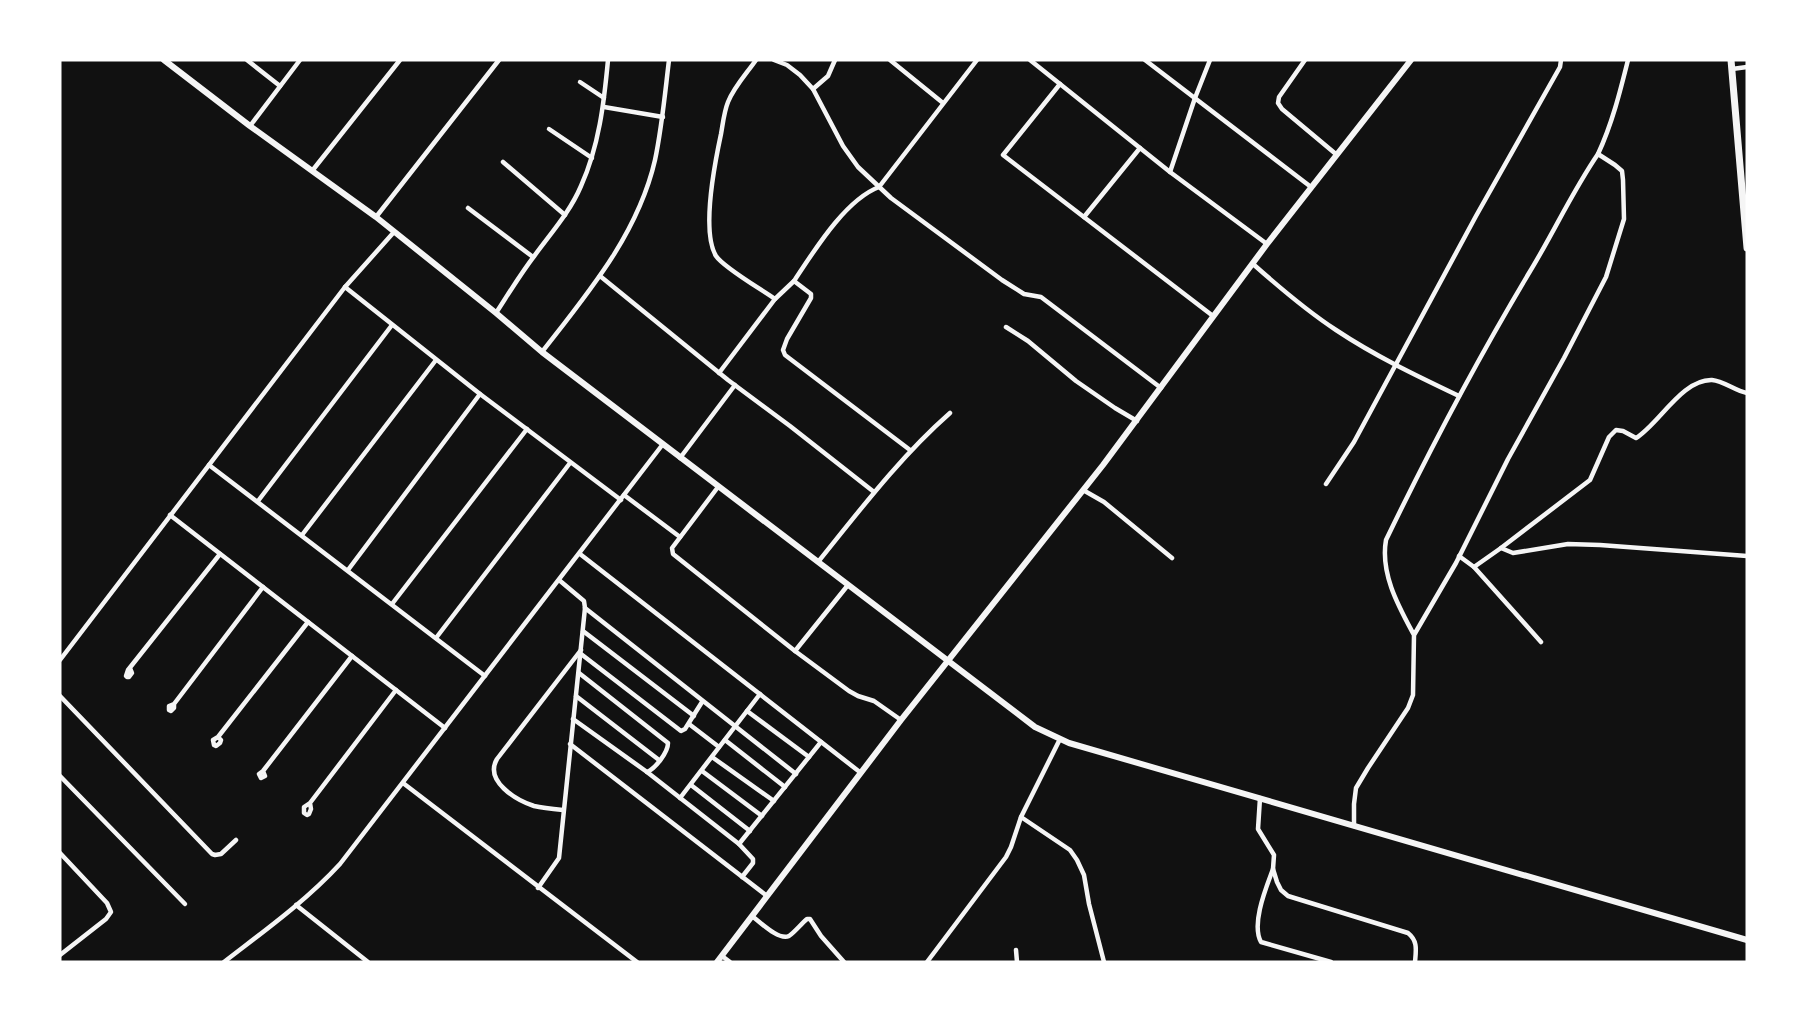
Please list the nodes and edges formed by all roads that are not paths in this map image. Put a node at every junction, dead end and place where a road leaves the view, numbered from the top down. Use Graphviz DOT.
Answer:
graph roads {
  1 [pos="164,60"];
  2 [pos="247,60"];
  3 [pos="300,60"];
  4 [pos="400,60"];
  5 [pos="499,60"];
  6 [pos="608,60"];
  7 [pos="669,60"];
  8 [pos="756,60"];
  9 [pos="774,60"];
  10 [pos="835,60"];
  11 [pos="890,60"];
  12 [pos="976,60"];
  13 [pos="1030,60"];
  14 [pos="1145,60"];
  15 [pos="1210,60"];
  16 [pos="1305,60"];
  17 [pos="1412,60"];
  18 [pos="1561,60"];
  19 [pos="1628,60"];
  20 [pos="1731,60"];
  21 [pos="1747,67"];
  22 [pos="1732,69"];
  23 [pos="580,82"];
  24 [pos="1060,84"];
  25 [pos="280,86"];
  26 [pos="813,89"];
  27 [pos="604,98"];
  28 [pos="1195,98"];
  29 [pos="943,103"];
  30 [pos="604,107"];
  31 [pos="663,117"];
  32 [pos="250,126"];
  33 [pos="549,129"];
  34 [pos="1140,148"];
  35 [pos="1598,154"];
  36 [pos="1337,155"];
  37 [pos="592,158"];
  38 [pos="503,162"];
  39 [pos="312,171"];
  40 [pos="1170,172"];
  41 [pos="879,187"];
  42 [pos="1311,187"];
  43 [pos="468,208"];
  44 [pos="565,215"];
  45 [pos="376,217"];
  46 [pos="1084,217"];
  47 [pos="394,232"];
  48 [pos="1267,244"];
  49 [pos="1747,249"];
  50 [pos="533,257"];
  51 [pos="1253,264"];
  52 [pos="600,276"];
  53 [pos="794,281"];
  54 [pos="345,287"];
  55 [pos="775,299"];
  56 [pos="496,313"];
  57 [pos="1213,316"];
  58 [pos="392,325"];
  59 [pos="1006,327"];
  60 [pos="542,352"];
  61 [pos="436,360"];
  62 [pos="1395,365"];
  63 [pos="719,373"];
  64 [pos="735,385"];
  65 [pos="1161,388"];
  66 [pos="1747,393"];
  67 [pos="480,394"];
  68 [pos="1459,396"];
  69 [pos="950,413"];
  70 [pos="1137,421"];
  71 [pos="527,429"];
  72 [pos="663,444"];
  73 [pos="910,450"];
  74 [pos="680,458"];
  75 [pos="570,463"];
  76 [pos="209,465"];
  77 [pos="1326,484"];
  78 [pos="717,487"];
  79 [pos="1083,490"];
  80 [pos="874,492"];
  81 [pos="623,497"];
  82 [pos="258,501"];
  83 [pos="170,515"];
  84 [pos="302,535"];
  85 [pos="680,537"];
  86 [pos="1501,548"];
  87 [pos="220,554"];
  88 [pos="580,554"];
  89 [pos="1460,556"];
  90 [pos="1747,556"];
  91 [pos="1172,558"];
  92 [pos="818,562"];
  93 [pos="1474,567"];
  94 [pos="348,570"];
  95 [pos="559,580"];
  96 [pos="848,585"];
  97 [pos="263,587"];
  98 [pos="392,604"];
  99 [pos="585,608"];
  100 [pos="308,622"];
  101 [pos="583,631"];
  102 [pos="1414,635"];
  103 [pos="436,638"];
  104 [pos="1541,642"];
  105 [pos="795,651"];
  106 [pos="581,652"];
  107 [pos="351,656"];
  108 [pos="60,660"];
  109 [pos="948,662"];
  110 [pos="130,668"];
  111 [pos="579,673"];
  112 [pos="485,676"];
  113 [pos="396,690"];
  114 [pos="760,694"];
  115 [pos="60,696"];
  116 [pos="576,696"];
  117 [pos="702,702"];
  118 [pos="174,704"];
  119 [pos="747,711"];
  120 [pos="694,717"];
  121 [pos="573,719"];
  122 [pos="901,720"];
  123 [pos="689,724"];
  124 [pos="735,727"];
  125 [pos="445,728"];
  126 [pos="218,737"];
  127 [pos="1060,739"];
  128 [pos="725,740"];
  129 [pos="821,742"];
  130 [pos="570,744"];
  131 [pos="719,747"];
  132 [pos="712,757"];
  133 [pos="809,757"];
  134 [pos="659,760"];
  135 [pos="263,771"];
  136 [pos="702,771"];
  137 [pos="647,772"];
  138 [pos="861,773"];
  139 [pos="796,774"];
  140 [pos="60,776"];
  141 [pos="403,783"];
  142 [pos="691,785"];
  143 [pos="785,787"];
  144 [pos="680,798"];
  145 [pos="1260,798"];
  146 [pos="774,801"];
  147 [pos="310,803"];
  148 [pos="563,810"];
  149 [pos="762,816"];
  150 [pos="1021,817"];
  151 [pos="1354,826"];
  152 [pos="750,831"];
  153 [pos="236,840"];
  154 [pos="740,844"];
  155 [pos="60,853"];
  156 [pos="1273,869"];
  157 [pos="742,877"];
  158 [pos="538,888"];
  159 [pos="767,896"];
  160 [pos="184,904"];
  161 [pos="296,905"];
  162 [pos="752,916"];
  163 [pos="1747,940"];
  164 [pos="1016,950"];
  165 [pos="60,956"];
  166 [pos="720,959"];
  167 [pos="224,962"];
  168 [pos="368,962"];
  169 [pos="636,962"];
  170 [pos="730,962"];
  171 [pos="844,962"];
  172 [pos="927,962"];
  173 [pos="1017,962"];
  174 [pos="1104,962"];
  175 [pos="1331,962"];
  176 [pos="1415,962"];
  1 -- 32 [label="street"];
  2 -- 25 [label="street"];
  3 -- 25 [label="street"];
  4 -- 39 [label="street"];
  5 -- 45 [label="street"];
  6 -- 27 [label="street"];
  7 -- 31 [label="street"];
  8 -- 55 [label="street"];
  9 -- 26 [label="street"];
  10 -- 26 [label="street"];
  11 -- 29 [label="street"];
  12 -- 29 [label="street"];
  13 -- 24 [label="street"];
  14 -- 28 [label="street"];
  15 -- 28 [label="street"];
  16 -- 36 [label="street"];
  17 -- 36 [label="street"];
  18 -- 62 [label="street"];
  19 -- 35 [label="street"];
  20 -- 22 [label="main road"];
  21 -- 22 [label="street"];
  22 -- 49 [label="main road"];
  23 -- 27 [label="street"];
  24 -- 34 [label="street"];
  24 -- 46 [label="street"];
  25 -- 32 [label="street"];
  26 -- 41 [label="street"];
  27 -- 30 [label="street"];
  28 -- 40 [label="street"];
  28 -- 42 [label="street"];
  29 -- 41 [label="street"];
  30 -- 31 [label="street"];
  30 -- 37 [label="street"];
  31 -- 52 [label="street"];
  32 -- 39 [label="street"];
  33 -- 37 [label="street"];
  34 -- 40 [label="street"];
  34 -- 46 [label="street"];
  35 -- 68 [label="street"];
  35 -- 89 [label="street"];
  36 -- 42 [label="street"];
  37 -- 44 [label="street"];
  38 -- 44 [label="street"];
  39 -- 45 [label="street"];
  40 -- 48 [label="street"];
  41 -- 53 [label="street"];
  41 -- 65 [label="street"];
  42 -- 48 [label="street"];
  43 -- 50 [label="street"];
  44 -- 50 [label="street"];
  45 -- 47 [label="street"];
  46 -- 57 [label="street"];
  47 -- 54 [label="street"];
  47 -- 56 [label="street"];
  48 -- 51 [label="street"];
  50 -- 56 [label="street"];
  51 -- 57 [label="street"];
  51 -- 62 [label="street"];
  52 -- 60 [label="street"];
  52 -- 63 [label="street"];
  53 -- 55 [label="street"];
  53 -- 73 [label="street"];
  54 -- 58 [label="street"];
  54 -- 76 [label="street"];
  55 -- 63 [label="street"];
  56 -- 60 [label="street"];
  57 -- 65 [label="street"];
  58 -- 61 [label="street"];
  58 -- 82 [label="street"];
  59 -- 70 [label="street"];
  60 -- 72 [label="street"];
  61 -- 67 [label="street"];
  61 -- 84 [label="street"];
  62 -- 68 [label="street"];
  62 -- 77 [label="street"];
  63 -- 64 [label="street"];
  64 -- 74 [label="street"];
  64 -- 80 [label="street"];
  65 -- 70 [label="street"];
  66 -- 86 [label="street"];
  67 -- 71 [label="street"];
  67 -- 94 [label="street"];
  68 -- 102 [label="street"];
  69 -- 73 [label="street"];
  70 -- 79 [label="street"];
  71 -- 75 [label="street"];
  71 -- 98 [label="street"];
  72 -- 74 [label="street"];
  72 -- 81 [label="street"];
  73 -- 80 [label="street"];
  74 -- 78 [label="street"];
  75 -- 81 [label="street"];
  75 -- 103 [label="street"];
  76 -- 82 [label="street"];
  76 -- 83 [label="street"];
  78 -- 85 [label="street"];
  78 -- 92 [label="street"];
  79 -- 91 [label="street"];
  79 -- 109 [label="street"];
  80 -- 92 [label="street"];
  81 -- 85 [label="street"];
  81 -- 88 [label="street"];
  82 -- 84 [label="street"];
  83 -- 87 [label="street"];
  83 -- 108 [label="street"];
  84 -- 94 [label="street"];
  85 -- 105 [label="street"];
  86 -- 90 [label="street"];
  86 -- 93 [label="street"];
  87 -- 97 [label="street"];
  87 -- 110 [label="street"];
  88 -- 95 [label="street"];
  88 -- 114 [label="street"];
  89 -- 93 [label="street"];
  89 -- 102 [label="street"];
  92 -- 96 [label="street"];
  93 -- 104 [label="street"];
  94 -- 98 [label="street"];
  95 -- 99 [label="street"];
  95 -- 112 [label="street"];
  96 -- 105 [label="street"];
  96 -- 109 [label="street"];
  97 -- 100 [label="street"];
  97 -- 118 [label="street"];
  98 -- 103 [label="street"];
  99 -- 101 [label="street"];
  99 -- 117 [label="street"];
  100 -- 107 [label="street"];
  100 -- 126 [label="street"];
  101 -- 106 [label="street"];
  101 -- 120 [label="street"];
  102 -- 151 [label="street"];
  103 -- 112 [label="street"];
  105 -- 122 [label="street"];
  106 -- 111 [label="street"];
  106 -- 123 [label="street"];
  106 -- 148 [label="street"];
  107 -- 113 [label="street"];
  107 -- 135 [label="street"];
  109 -- 122 [label="street"];
  109 -- 127 [label="street"];
  111 -- 116 [label="street"];
  111 -- 134 [label="street"];
  112 -- 125 [label="street"];
  113 -- 125 [label="street"];
  113 -- 147 [label="street"];
  114 -- 119 [label="street"];
  114 -- 129 [label="street"];
  115 -- 153 [label="street"];
  116 -- 121 [label="street"];
  116 -- 134 [label="street"];
  117 -- 120 [label="street"];
  117 -- 124 [label="street"];
  119 -- 124 [label="street"];
  119 -- 133 [label="street"];
  120 -- 123 [label="street"];
  121 -- 130 [label="street"];
  121 -- 137 [label="street"];
  122 -- 138 [label="street"];
  123 -- 131 [label="street"];
  124 -- 128 [label="street"];
  124 -- 139 [label="street"];
  125 -- 141 [label="street"];
  127 -- 145 [label="street"];
  127 -- 150 [label="street"];
  128 -- 131 [label="street"];
  128 -- 143 [label="street"];
  129 -- 133 [label="street"];
  129 -- 138 [label="street"];
  130 -- 148 [label="street"];
  130 -- 157 [label="street"];
  131 -- 132 [label="street"];
  132 -- 136 [label="street"];
  132 -- 146 [label="street"];
  133 -- 139 [label="street"];
  134 -- 137 [label="street"];
  136 -- 142 [label="street"];
  136 -- 149 [label="street"];
  137 -- 144 [label="street"];
  138 -- 159 [label="street"];
  139 -- 143 [label="street"];
  140 -- 160 [label="street"];
  141 -- 158 [label="street"];
  141 -- 161 [label="street"];
  142 -- 144 [label="street"];
  142 -- 152 [label="street"];
  143 -- 146 [label="street"];
  144 -- 154 [label="street"];
  145 -- 151 [label="street"];
  145 -- 156 [label="street"];
  146 -- 149 [label="street"];
  148 -- 158 [label="street"];
  149 -- 152 [label="street"];
  150 -- 172 [label="street"];
  150 -- 174 [label="street"];
  151 -- 163 [label="street"];
  152 -- 154 [label="street"];
  154 -- 157 [label="street"];
  155 -- 165 [label="street"];
  156 -- 175 [label="street"];
  156 -- 176 [label="street"];
  157 -- 159 [label="street"];
  158 -- 169 [label="street"];
  159 -- 162 [label="street"];
  161 -- 167 [label="street"];
  161 -- 168 [label="street"];
  162 -- 166 [label="street"];
  162 -- 171 [label="street"];
  164 -- 173 [label="street"];
  166 -- 170 [label="street"];
}
